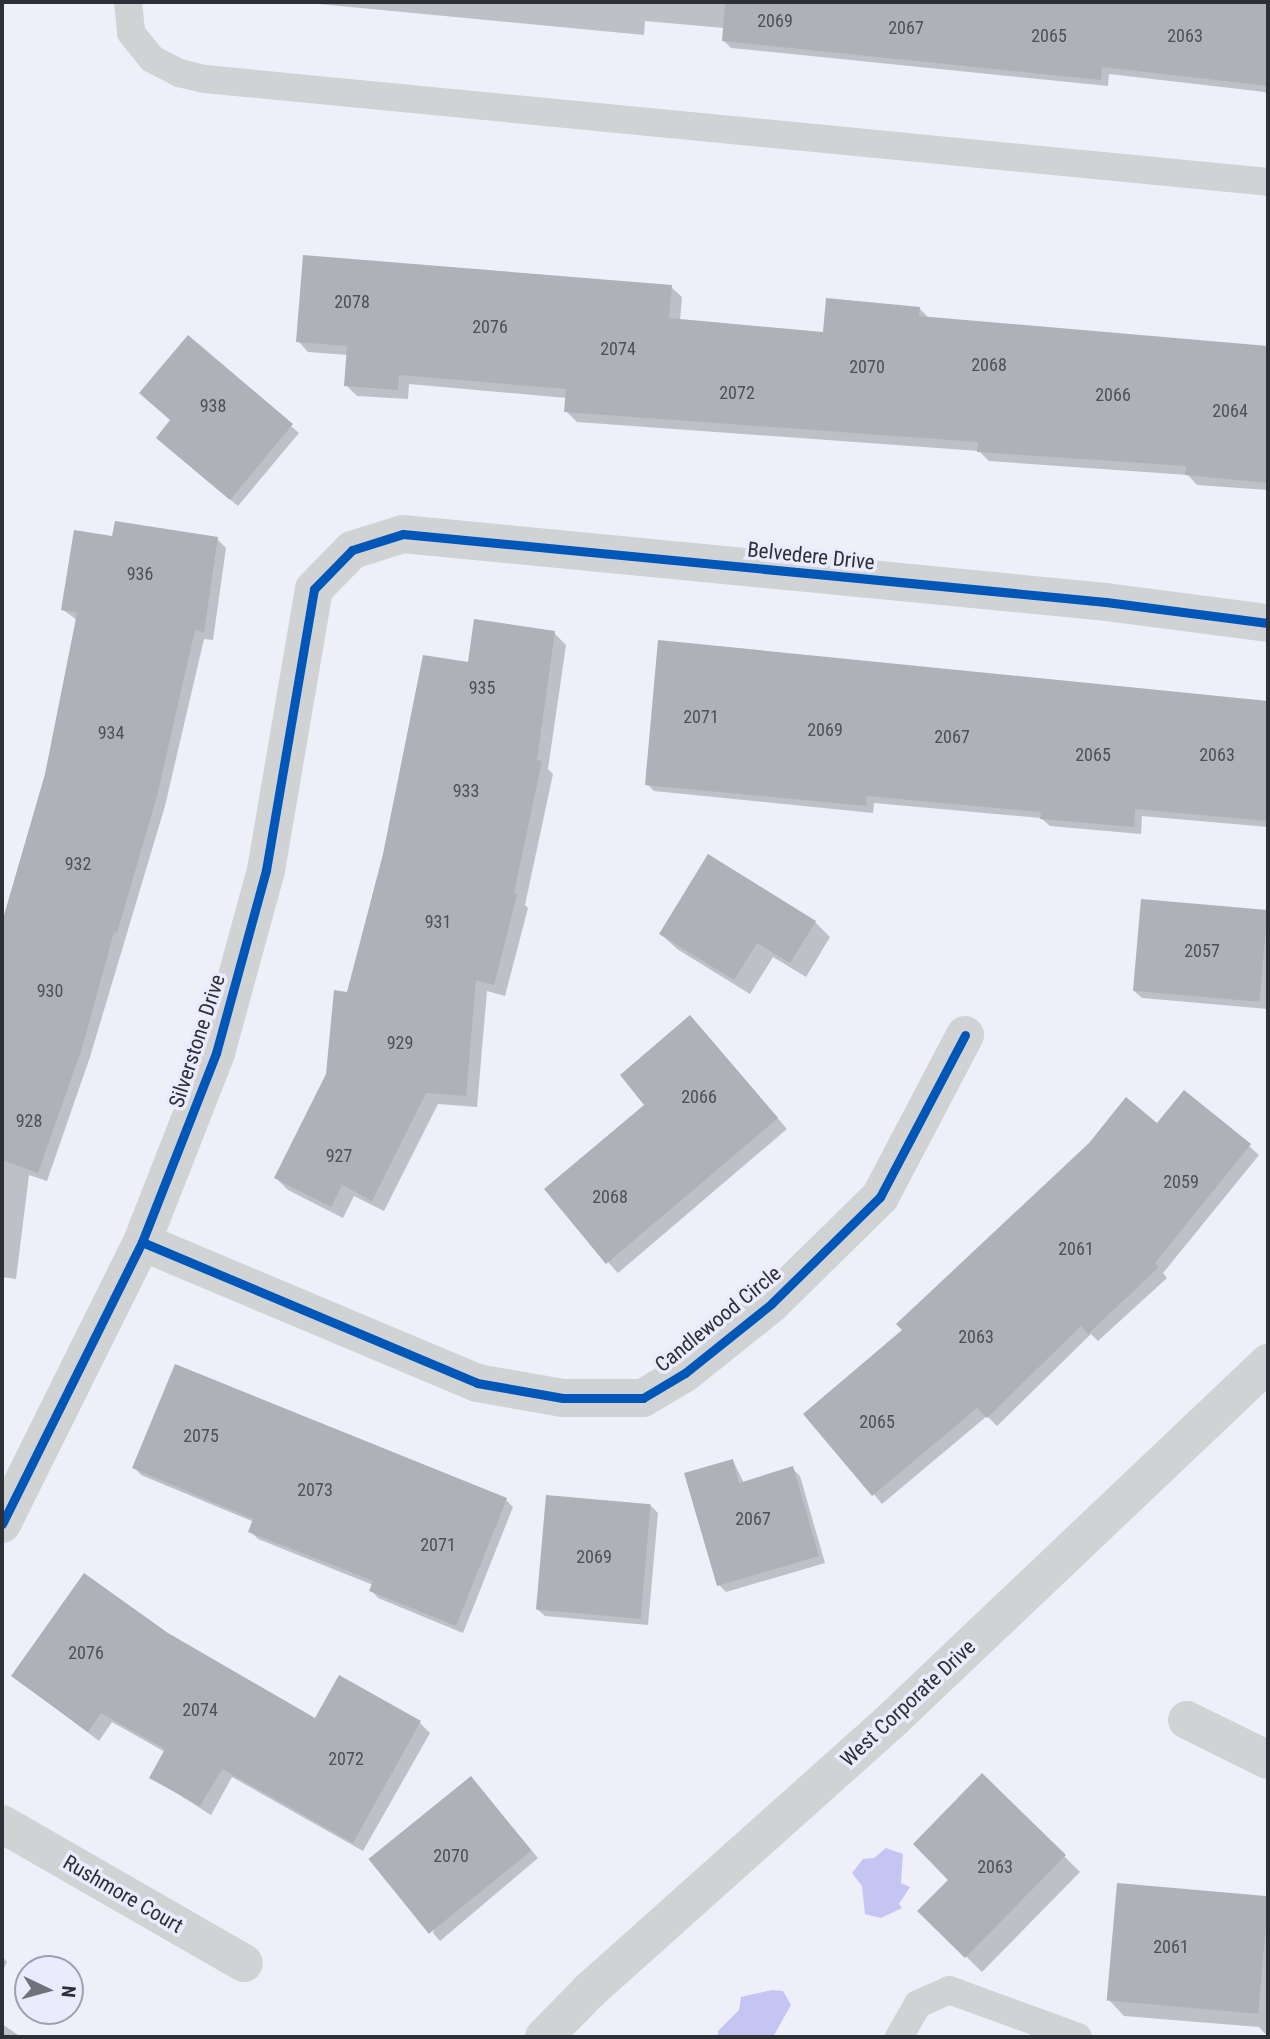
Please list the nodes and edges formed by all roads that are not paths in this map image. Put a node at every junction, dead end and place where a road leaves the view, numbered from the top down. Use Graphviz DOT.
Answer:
graph roads {
  1 [pos="128,2"];
  2 [pos="1268,183"];
  3 [pos="352,550"];
  4 [pos="1268,623"];
  5 [pos="965,1035"];
  6 [pos="142,1242"];
  7 [pos="1268,1363"];
  8 [pos="2,1524"];
  9 [pos="1187,1720"];
  10 [pos="1268,1760"];
  11 [pos="2,1824"];
  12 [pos="244,1963"];
  13 [pos="544,2037"];
  14 [pos="899,2037"];
  15 [pos="1078,2037"];
  1 -- 2 [label="lane"];
  3 -- 4 [label="street, Belvedere Drive"];
  3 -- 6 [label="street, Silverstone Drive"];
  5 -- 6 [label="street, Candlewood Circle"];
  6 -- 8 [label="street, Silverstone Drive"];
  7 -- 13 [label="street, West Corporate Drive"];
  9 -- 10 [label="street"];
  11 -- 12 [label="street, Rushmore Court"];
  14 -- 15 [label="lane"];
}
